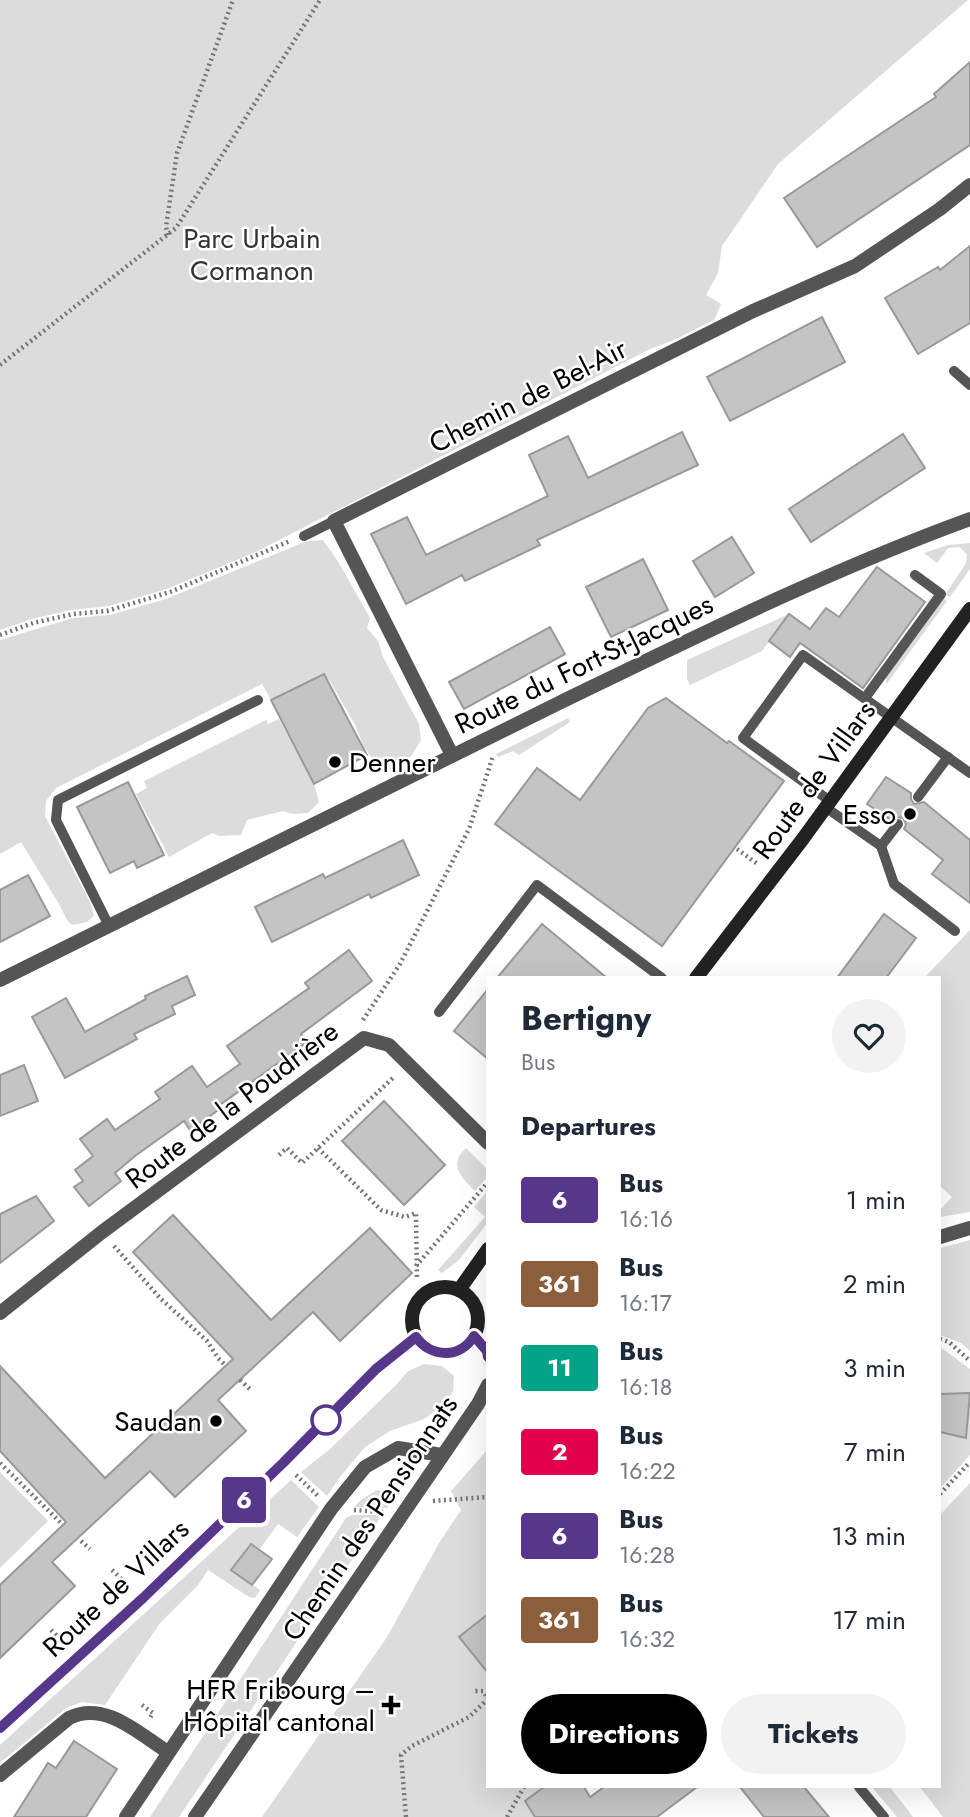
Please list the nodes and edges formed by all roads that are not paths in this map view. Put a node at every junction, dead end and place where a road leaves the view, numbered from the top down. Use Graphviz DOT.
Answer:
graph roads {
  1 [pos="970,186"];
  2 [pos="954,370"];
  3 [pos="970,385"];
  4 [pos="970,519"];
  5 [pos="334,521"];
  6 [pos="304,536"];
  7 [pos="915,575"];
  8 [pos="970,609"];
  9 [pos="865,698"];
  10 [pos="258,700"];
  11 [pos="891,716"];
  12 [pos="452,755"];
  13 [pos="948,757"];
  14 [pos="970,773"];
  15 [pos="918,797"];
  16 [pos="828,804"];
  17 [pos="898,824"];
  18 [pos="881,846"];
  19 [pos="109,926"];
  20 [pos="955,931"];
  21 [pos="659,976"];
  22 [pos="698,976"];
  23 [pos="0,980"];
  24 [pos="439,1012"];
  25 [pos="486,1141"];
  26 [pos="970,1228"];
  27 [pos="941,1237"];
  28 [pos="486,1252"];
  29 [pos="459,1290"];
  30 [pos="0,1313"];
  31 [pos="474,1336"];
  32 [pos="416,1337"];
  33 [pos="486,1350"];
  34 [pos="486,1389"];
  35 [pos="442,1455"];
  36 [pos="0,1728"];
  37 [pos="169,1752"];
  38 [pos="0,1775"];
  39 [pos="860,1788"];
  40 [pos="126,1817"];
  41 [pos="195,1817"];
  42 [pos="884,1817"];
  1 -- 5 [label="street, Chemin de Bel-Air"];
  2 -- 3 [label="lane"];
  4 -- 12 [label="street, Route du Fort-St-Jacques"];
  5 -- 6 [label="lane"];
  5 -- 12 [label="street"];
  7 -- 9 [label="lane"];
  8 -- 11 [label="main road, Route de Villars"];
  9 -- 11 [label="lane"];
  9 -- 16 [label="lane"];
  10 -- 19 [label="lane"];
  11 -- 13 [label="lane"];
  11 -- 16 [label="main road, Route de Villars"];
  12 -- 19 [label="street, Route du Fort-St-Jacques"];
  13 -- 14 [label="lane"];
  13 -- 15 [label="lane"];
  16 -- 18 [label="lane"];
  16 -- 22 [label="main road, Route de Villars"];
  17 -- 18 [label="lane"];
  18 -- 20 [label="lane"];
  19 -- 23 [label="street, Route du Fort-St-Jacques"];
  21 -- 24 [label="lane"];
  25 -- 30 [label="street, Route de la Poudrière"];
  26 -- 27 [label="street"];
  28 -- 29 [label="main road"];
  29 -- 31 [label="main road"];
  29 -- 32 [label="main road"];
  31 -- 32 [label="main road"];
  31 -- 33 [label="street"];
  32 -- 36 [label="main road, Route de Villars"];
  34 -- 35 [label="street, Chemin des Pensionnats"];
  35 -- 37 [label="street"];
  35 -- 41 [label="street, Chemin des Pensionnats"];
  37 -- 38 [label="street"];
  37 -- 40 [label="street"];
  39 -- 42 [label="lane"];
}
